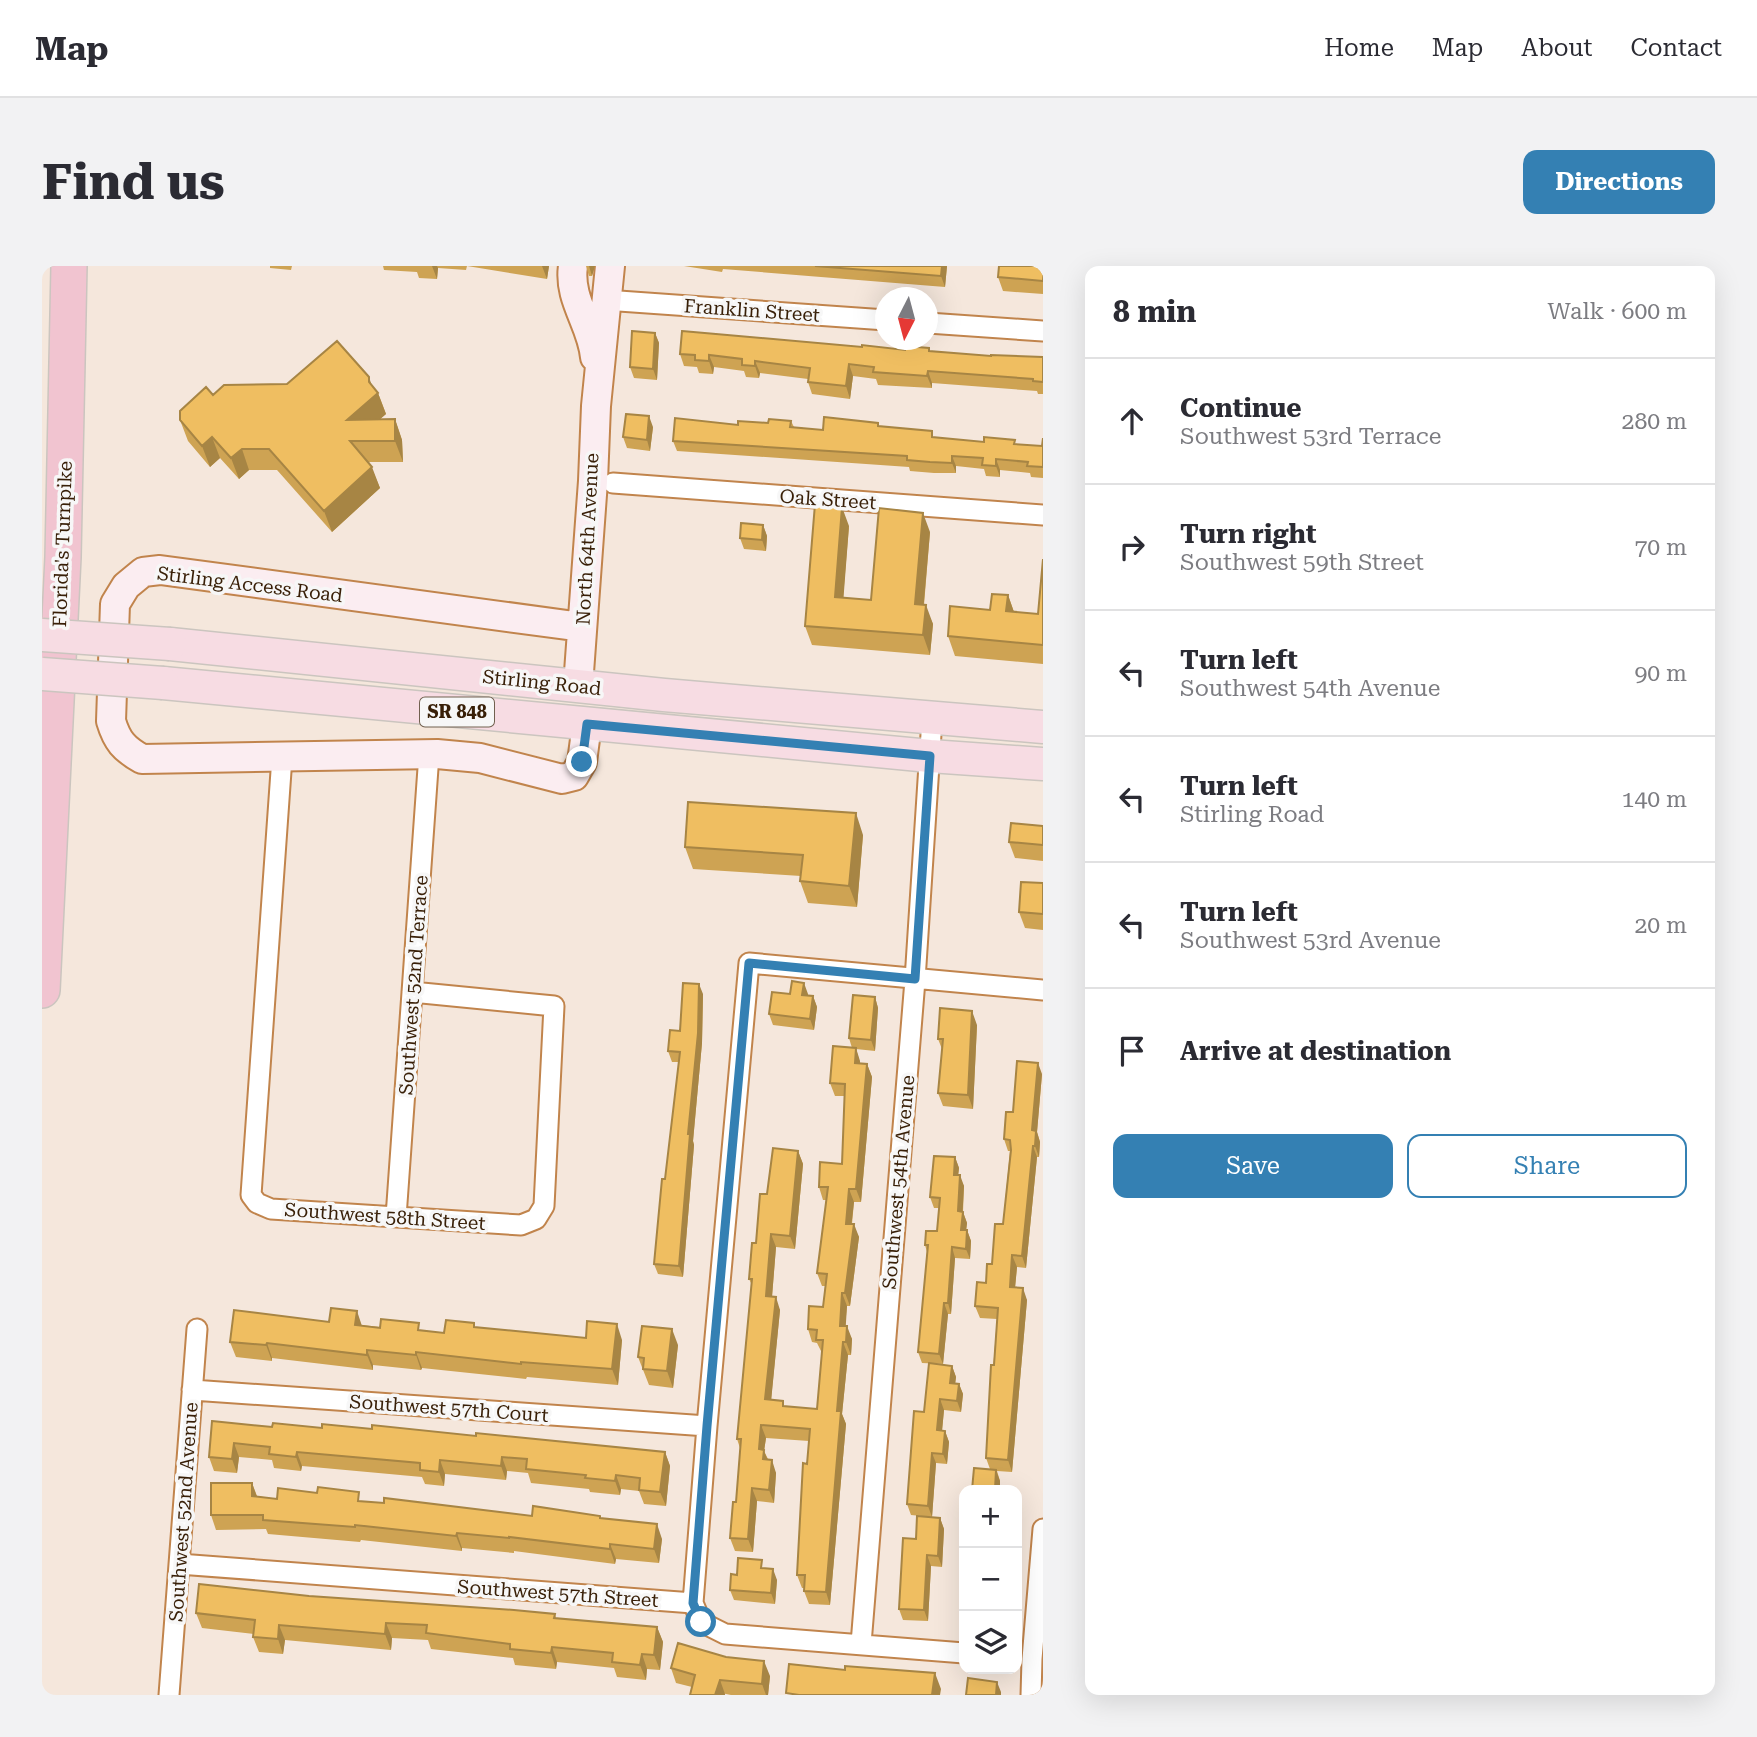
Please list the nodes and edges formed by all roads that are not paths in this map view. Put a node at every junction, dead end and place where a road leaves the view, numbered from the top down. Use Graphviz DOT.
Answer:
graph roads {
  1 [pos="69,266"];
  2 [pos="573,266"];
  3 [pos="610,266"];
  4 [pos="619,301"];
  5 [pos="875,319"];
  6 [pos="938,324"];
  7 [pos="1043,331"];
  8 [pos="598,391"];
  9 [pos="613,483"];
  10 [pos="1043,515"];
  11 [pos="582,627"];
  12 [pos="42,635"];
  13 [pos="42,674"];
  14 [pos="578,686"];
  15 [pos="932,719"];
  16 [pos="587,724"];
  17 [pos="1043,727"];
  18 [pos="429,754"];
  19 [pos="930,756"];
  20 [pos="282,757"];
  21 [pos="1043,764"];
  22 [pos="915,979"];
  23 [pos="42,990"];
  24 [pos="1043,990"];
  25 [pos="412,992"];
  26 [pos="396,1217"];
  27 [pos="197,1329"];
  28 [pos="192,1390"];
  29 [pos="707,1426"];
  30 [pos="1043,1529"];
  31 [pos="179,1563"];
  32 [pos="693,1603"];
  33 [pos="861,1644"];
  34 [pos="959,1653"];
  35 [pos="1024,1658"];
  36 [pos="169,1695"];
  37 [pos="1031,1695"];
  1 -- 23 [label="highway, Florida's Turnpike"];
  2 -- 8 [label="street, North 64th Avenue"];
  3 -- 8 [label="street, North 64th Avenue"];
  4 -- 5 [label="street, Franklin Street"];
  6 -- 7 [label="street"];
  8 -- 11 [label="street, North 64th Avenue"];
  9 -- 10 [label="street, Oak Street"];
  11 -- 14 [label="street, North 64th Avenue"];
  11 -- 20 [label="street, Stirling Access Road"];
  12 -- 14 [label="main road, Stirling Road / SR 848, bridge"];
  13 -- 16 [label="main road, Stirling Road / SR 848, bridge"];
  14 -- 15 [label="main road, Stirling Road / SR 848"];
  15 -- 17 [label="main road, Stirling Road / SR 848"];
  15 -- 19 [label="street, Southwest 54th Avenue"];
  16 -- 18 [label="street, Stirling Access Road"];
  16 -- 19 [label="main road, Stirling Road / SR 848"];
  18 -- 20 [label="street, Stirling Access Road"];
  18 -- 25 [label="street, Southwest 52nd Terrace"];
  19 -- 21 [label="main road, Stirling Road / SR 848"];
  19 -- 22 [label="street, Southwest 54th Avenue"];
  20 -- 26 [label="street, Southwest 58th Street"];
  22 -- 24 [label="street"];
  22 -- 29 [label="street"];
  22 -- 33 [label="street, Southwest 54th Avenue"];
  25 -- 26 [label="street, Southwest 52nd Terrace"];
  25 -- 26 [label="street, Southwest 58th Street"];
  27 -- 28 [label="street, Southwest 52nd Avenue"];
  28 -- 29 [label="street, Southwest 57th Court"];
  28 -- 31 [label="street, Southwest 52nd Avenue"];
  29 -- 32 [label="street"];
  30 -- 35 [label="street"];
  31 -- 32 [label="street, Southwest 57th Street"];
  31 -- 36 [label="street, Southwest 52nd Avenue"];
  32 -- 33 [label="street"];
  33 -- 34 [label="street"];
  35 -- 37 [label="street"];
}
